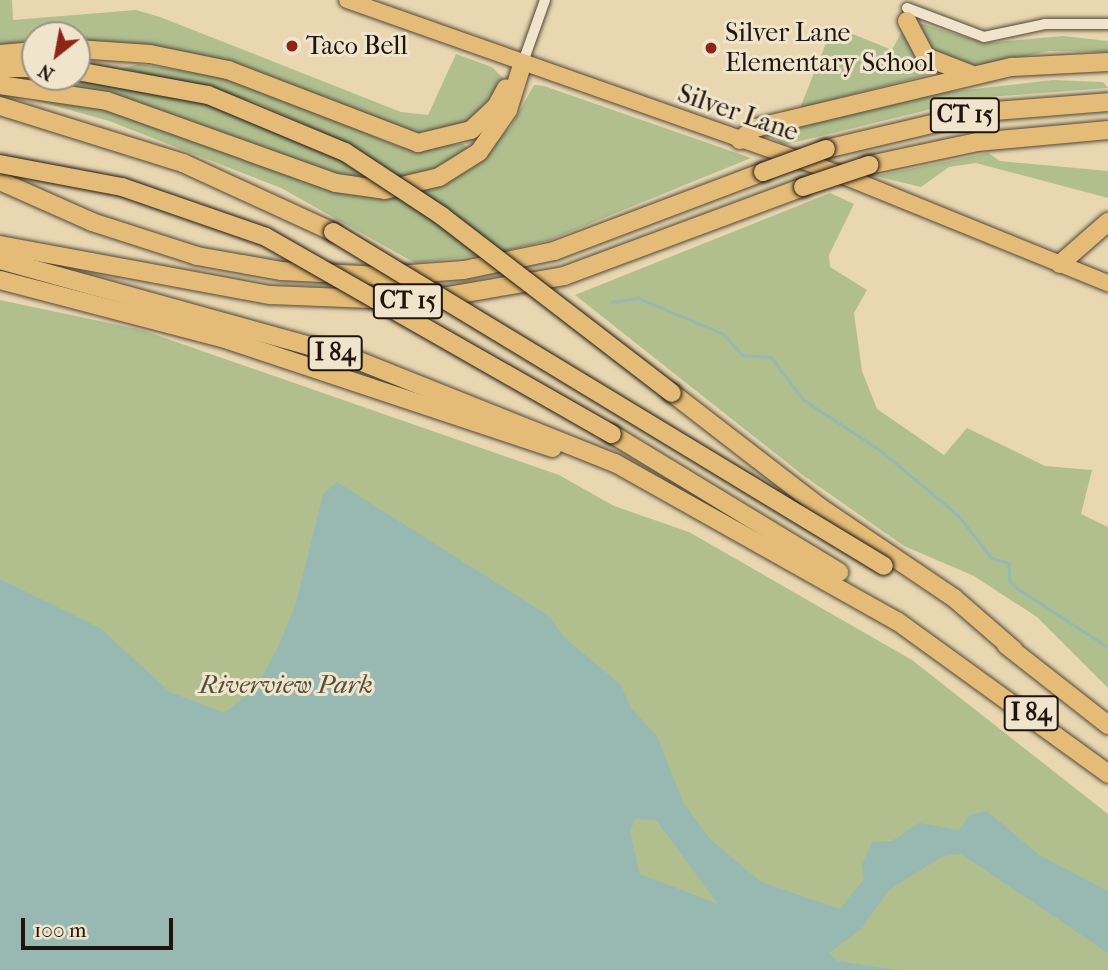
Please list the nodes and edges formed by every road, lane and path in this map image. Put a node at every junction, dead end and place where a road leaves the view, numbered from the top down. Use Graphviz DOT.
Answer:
graph roads {
  1 [pos="348,0"];
  2 [pos="545,0"];
  3 [pos="908,10"];
  4 [pos="1108,24"];
  5 [pos="91,51"];
  6 [pos="21,52"];
  7 [pos="0,54"];
  8 [pos="1108,62"];
  9 [pos="522,65"];
  10 [pos="0,68"];
  11 [pos="21,68"];
  12 [pos="91,74"];
  13 [pos="974,75"];
  14 [pos="0,85"];
  15 [pos="1108,102"];
  16 [pos="1,106"];
  17 [pos="1108,130"];
  18 [pos="740,140"];
  19 [pos="0,164"];
  20 [pos="0,181"];
  21 [pos="1108,222"];
  22 [pos="0,245"];
  23 [pos="0,260"];
  24 [pos="1060,264"];
  25 [pos="0,280"];
  26 [pos="1108,283"];
  27 [pos="657,483"];
  28 [pos="887,561"];
  29 [pos="951,656"];
  30 [pos="1108,725"];
  31 [pos="1108,774"];
  1 -- 9 [label="main road, Silver Lane"];
  2 -- 9 [label="street"];
  3 -- 4 [label="street"];
  3 -- 13 [label="highway"];
  5 -- 9 [label="highway"];
  6 -- 7 [label="highway"];
  8 -- 13 [label="highway"];
  9 -- 14 [label="highway"];
  9 -- 18 [label="main road, Silver Lane"];
  10 -- 11 [label="highway"];
  12 -- 28 [label="highway, bridge"];
  13 -- 18 [label="highway"];
  15 -- 20 [label="highway, CT 15, bridge"];
  16 -- 28 [label="highway, I 84, bridge"];
  17 -- 22 [label="highway, CT 15, bridge"];
  18 -- 24 [label="main road, Silver Lane"];
  19 -- 29 [label="highway, bridge"];
  21 -- 24 [label="highway"];
  23 -- 27 [label="highway, I 84"];
  24 -- 26 [label="main road, Silver Lane"];
  25 -- 27 [label="highway"];
  27 -- 29 [label="highway, I 84"];
  28 -- 30 [label="highway, I 84"];
  29 -- 31 [label="highway, I 84"];
}
